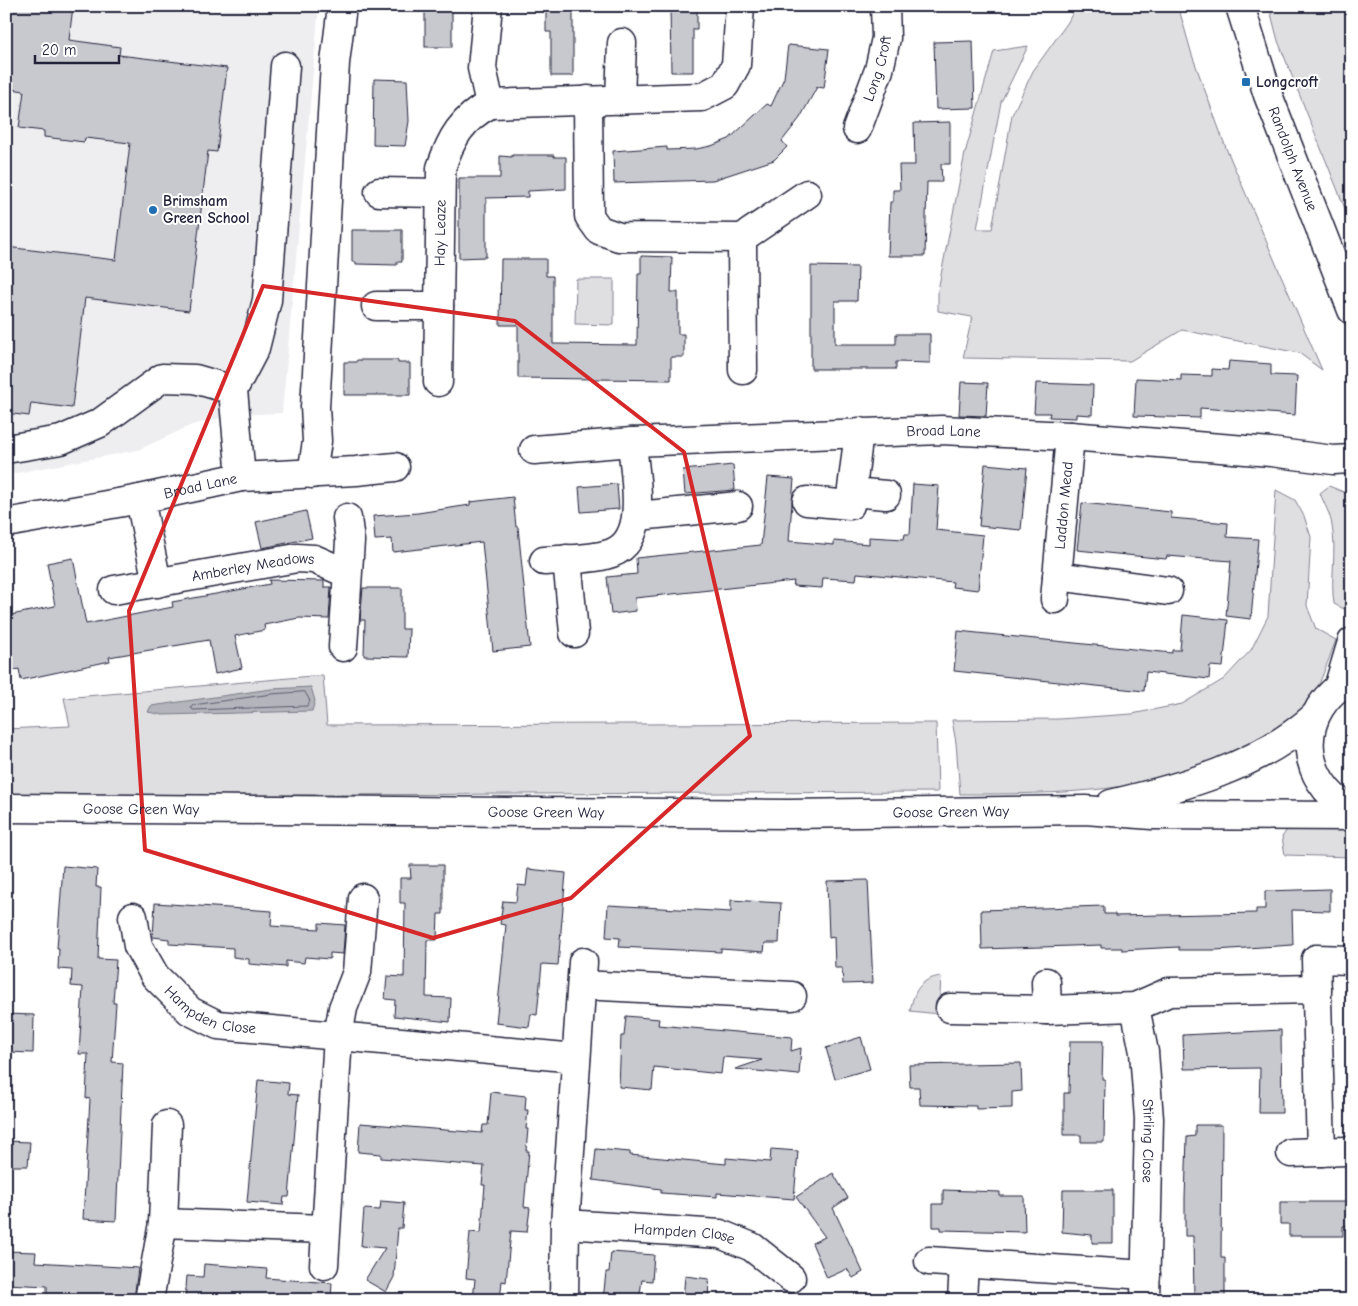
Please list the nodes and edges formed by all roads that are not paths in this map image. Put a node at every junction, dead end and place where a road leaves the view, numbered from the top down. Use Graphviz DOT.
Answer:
graph roads {
  1 [pos="342,6"];
  2 [pos="488,6"];
  3 [pos="740,6"];
  4 [pos="886,6"];
  5 [pos="1240,6"];
  6 [pos="622,43"];
  7 [pos="285,66"];
  8 [pos="588,100"];
  9 [pos="620,100"];
  10 [pos="490,104"];
  11 [pos="857,129"];
  12 [pos="379,192"];
  13 [pos="440,192"];
  14 [pos="807,194"];
  15 [pos="742,238"];
  16 [pos="376,306"];
  17 [pos="439,306"];
  18 [pos="1352,310"];
  19 [pos="743,370"];
  20 [pos="438,382"];
  21 [pos="233,390"];
  22 [pos="858,432"];
  23 [pos="1070,436"];
  24 [pos="632,442"];
  25 [pos="6,449"];
  26 [pos="534,450"];
  27 [pos="1352,459"];
  28 [pos="395,467"];
  29 [pos="312,474"];
  30 [pos="241,477"];
  31 [pos="852,492"];
  32 [pos="886,496"];
  33 [pos="140,499"];
  34 [pos="807,501"];
  35 [pos="738,506"];
  36 [pos="638,516"];
  37 [pos="348,518"];
  38 [pos="6,523"];
  39 [pos="346,573"];
  40 [pos="157,582"];
  41 [pos="114,590"];
  42 [pos="1168,591"];
  43 [pos="574,633"];
  44 [pos="1352,642"];
  45 [pos="343,647"];
  46 [pos="1345,682"];
  47 [pos="1314,717"];
  48 [pos="6,808"];
  49 [pos="1085,810"];
  50 [pos="1352,810"];
  51 [pos="1352,816"];
  52 [pos="363,898"];
  53 [pos="133,917"];
  54 [pos="1352,960"];
  55 [pos="1046,982"];
  56 [pos="1317,989"];
  57 [pos="792,996"];
  58 [pos="1134,1007"];
  59 [pos="950,1008"];
  60 [pos="1047,1010"];
  61 [pos="338,1036"];
  62 [pos="576,1058"];
  63 [pos="166,1125"];
  64 [pos="1291,1153"];
  65 [pos="163,1223"];
  66 [pos="565,1224"];
  67 [pos="325,1229"];
  68 [pos="929,1262"];
  69 [pos="964,1264"];
  70 [pos="324,1266"];
  71 [pos="791,1278"];
  72 [pos="1145,1288"];
  73 [pos="149,1300"];
  74 [pos="564,1300"];
  75 [pos="962,1300"];
  1 -- 29 [label="street"];
  2 -- 10 [label="street"];
  3 -- 9 [label="street"];
  4 -- 11 [label="street, Long Croft"];
  5 -- 18 [label="street, Randolph Avenue"];
  6 -- 9 [label="street"];
  7 -- 21 [label="street"];
  8 -- 9 [label="street"];
  8 -- 10 [label="street"];
  8 -- 15 [label="street"];
  10 -- 13 [label="street, Hay Leaze"];
  12 -- 13 [label="street"];
  13 -- 17 [label="street, Hay Leaze"];
  14 -- 15 [label="street"];
  15 -- 19 [label="street"];
  16 -- 17 [label="street"];
  17 -- 20 [label="street, Hay Leaze"];
  21 -- 25 [label="street"];
  21 -- 30 [label="street"];
  22 -- 23 [label="street, Broad Lane"];
  22 -- 24 [label="street, Broad Lane"];
  22 -- 31 [label="street"];
  23 -- 27 [label="street, Broad Lane"];
  23 -- 42 [label="street, Laddon Mead"];
  24 -- 26 [label="street, Broad Lane"];
  24 -- 36 [label="street"];
  28 -- 29 [label="street, Broad Lane"];
  29 -- 30 [label="street, Broad Lane"];
  30 -- 33 [label="street, Broad Lane"];
  31 -- 32 [label="street"];
  31 -- 34 [label="street"];
  33 -- 38 [label="street, Broad Lane"];
  33 -- 40 [label="street"];
  35 -- 36 [label="street"];
  36 -- 43 [label="street"];
  37 -- 39 [label="street"];
  39 -- 40 [label="street, Amberley Meadows"];
  39 -- 45 [label="street"];
  40 -- 41 [label="street, Amberley Meadows"];
  44 -- 46 [label="street"];
  46 -- 47 [label="street"];
  47 -- 49 [label="street, Goose Green Way"];
  47 -- 50 [label="street"];
  48 -- 49 [label="street, Goose Green Way"];
  49 -- 51 [label="street, Goose Green Way"];
  52 -- 61 [label="street"];
  53 -- 61 [label="street, Hampden Close"];
  54 -- 56 [label="street"];
  55 -- 60 [label="street"];
  56 -- 58 [label="street"];
  56 -- 64 [label="street"];
  57 -- 62 [label="street"];
  58 -- 60 [label="street"];
  58 -- 72 [label="street, Stirling Close"];
  59 -- 60 [label="street"];
  61 -- 62 [label="street, Hampden Close"];
  61 -- 67 [label="street"];
  62 -- 66 [label="street"];
  63 -- 65 [label="street"];
  65 -- 67 [label="street"];
  65 -- 73 [label="street"];
  66 -- 71 [label="street, Hampden Close"];
  66 -- 74 [label="street"];
  67 -- 70 [label="street"];
  68 -- 69 [label="street, Stirling Close"];
  69 -- 72 [label="street, Stirling Close"];
  69 -- 75 [label="street"];
}
